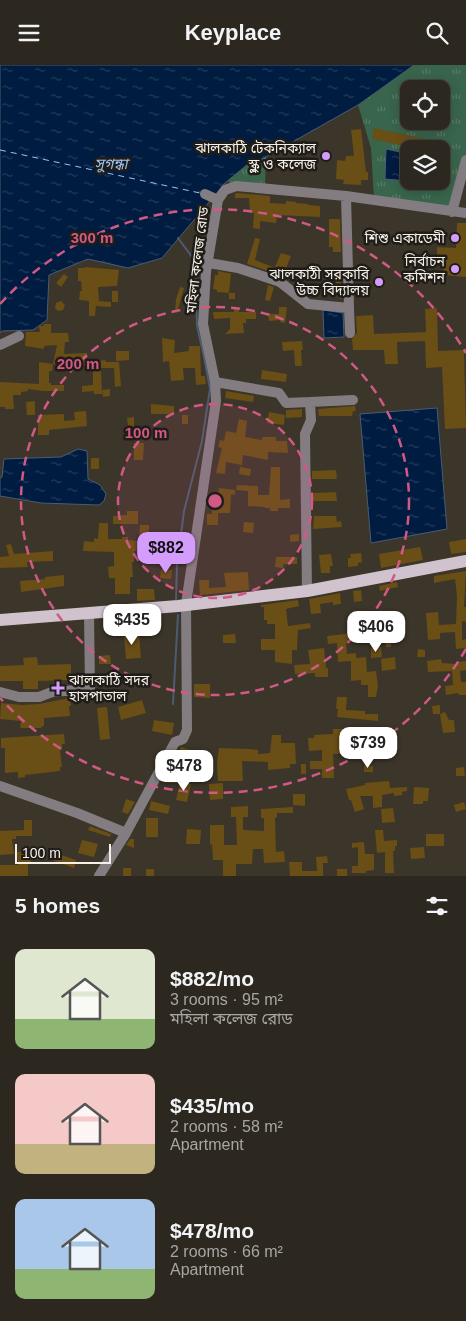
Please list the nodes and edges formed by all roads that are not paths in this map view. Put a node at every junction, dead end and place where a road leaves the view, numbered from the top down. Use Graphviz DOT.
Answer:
graph roads {
  1 [pos="466,160"];
  2 [pos="205,194"];
  3 [pos="346,197"];
  4 [pos="218,200"];
  5 [pos="452,212"];
  6 [pos="466,213"];
  7 [pos="209,263"];
  8 [pos="349,308"];
  9 [pos="350,333"];
  10 [pos="19,336"];
  11 [pos="0,345"];
  12 [pos="215,381"];
  13 [pos="353,400"];
  14 [pos="310,403"];
  15 [pos="466,561"];
  16 [pos="307,591"];
  17 [pos="186,604"];
  18 [pos="89,613"];
  19 [pos="0,619"];
  20 [pos="0,692"];
  21 [pos="0,786"];
  22 [pos="126,833"];
  23 [pos="99,876"];
  1 -- 5 [label="street"];
  2 -- 4 [label="street"];
  3 -- 4 [label="street, মহিলা কলেজ রোড"];
  3 -- 5 [label="street, মহিলা কলেজ রোড"];
  3 -- 8 [label="street"];
  4 -- 7 [label="street, মহিলা কলেজ রোড"];
  5 -- 6 [label="street, মহিলা কলেজ রোড"];
  7 -- 8 [label="street"];
  7 -- 12 [label="street, মহিলা কলেজ রোড"];
  8 -- 9 [label="street"];
  10 -- 11 [label="street"];
  12 -- 14 [label="street"];
  12 -- 17 [label="street, মহিলা কলেজ রোড"];
  13 -- 14 [label="street"];
  14 -- 16 [label="street"];
  15 -- 16 [label="main road"];
  16 -- 17 [label="main road"];
  17 -- 18 [label="main road"];
  17 -- 22 [label="street, মহিলা কলেজ রোড"];
  18 -- 19 [label="main road"];
  18 -- 20 [label="street"];
  21 -- 22 [label="street"];
  22 -- 23 [label="street, মহিলা কলেজ রোড"];
}
